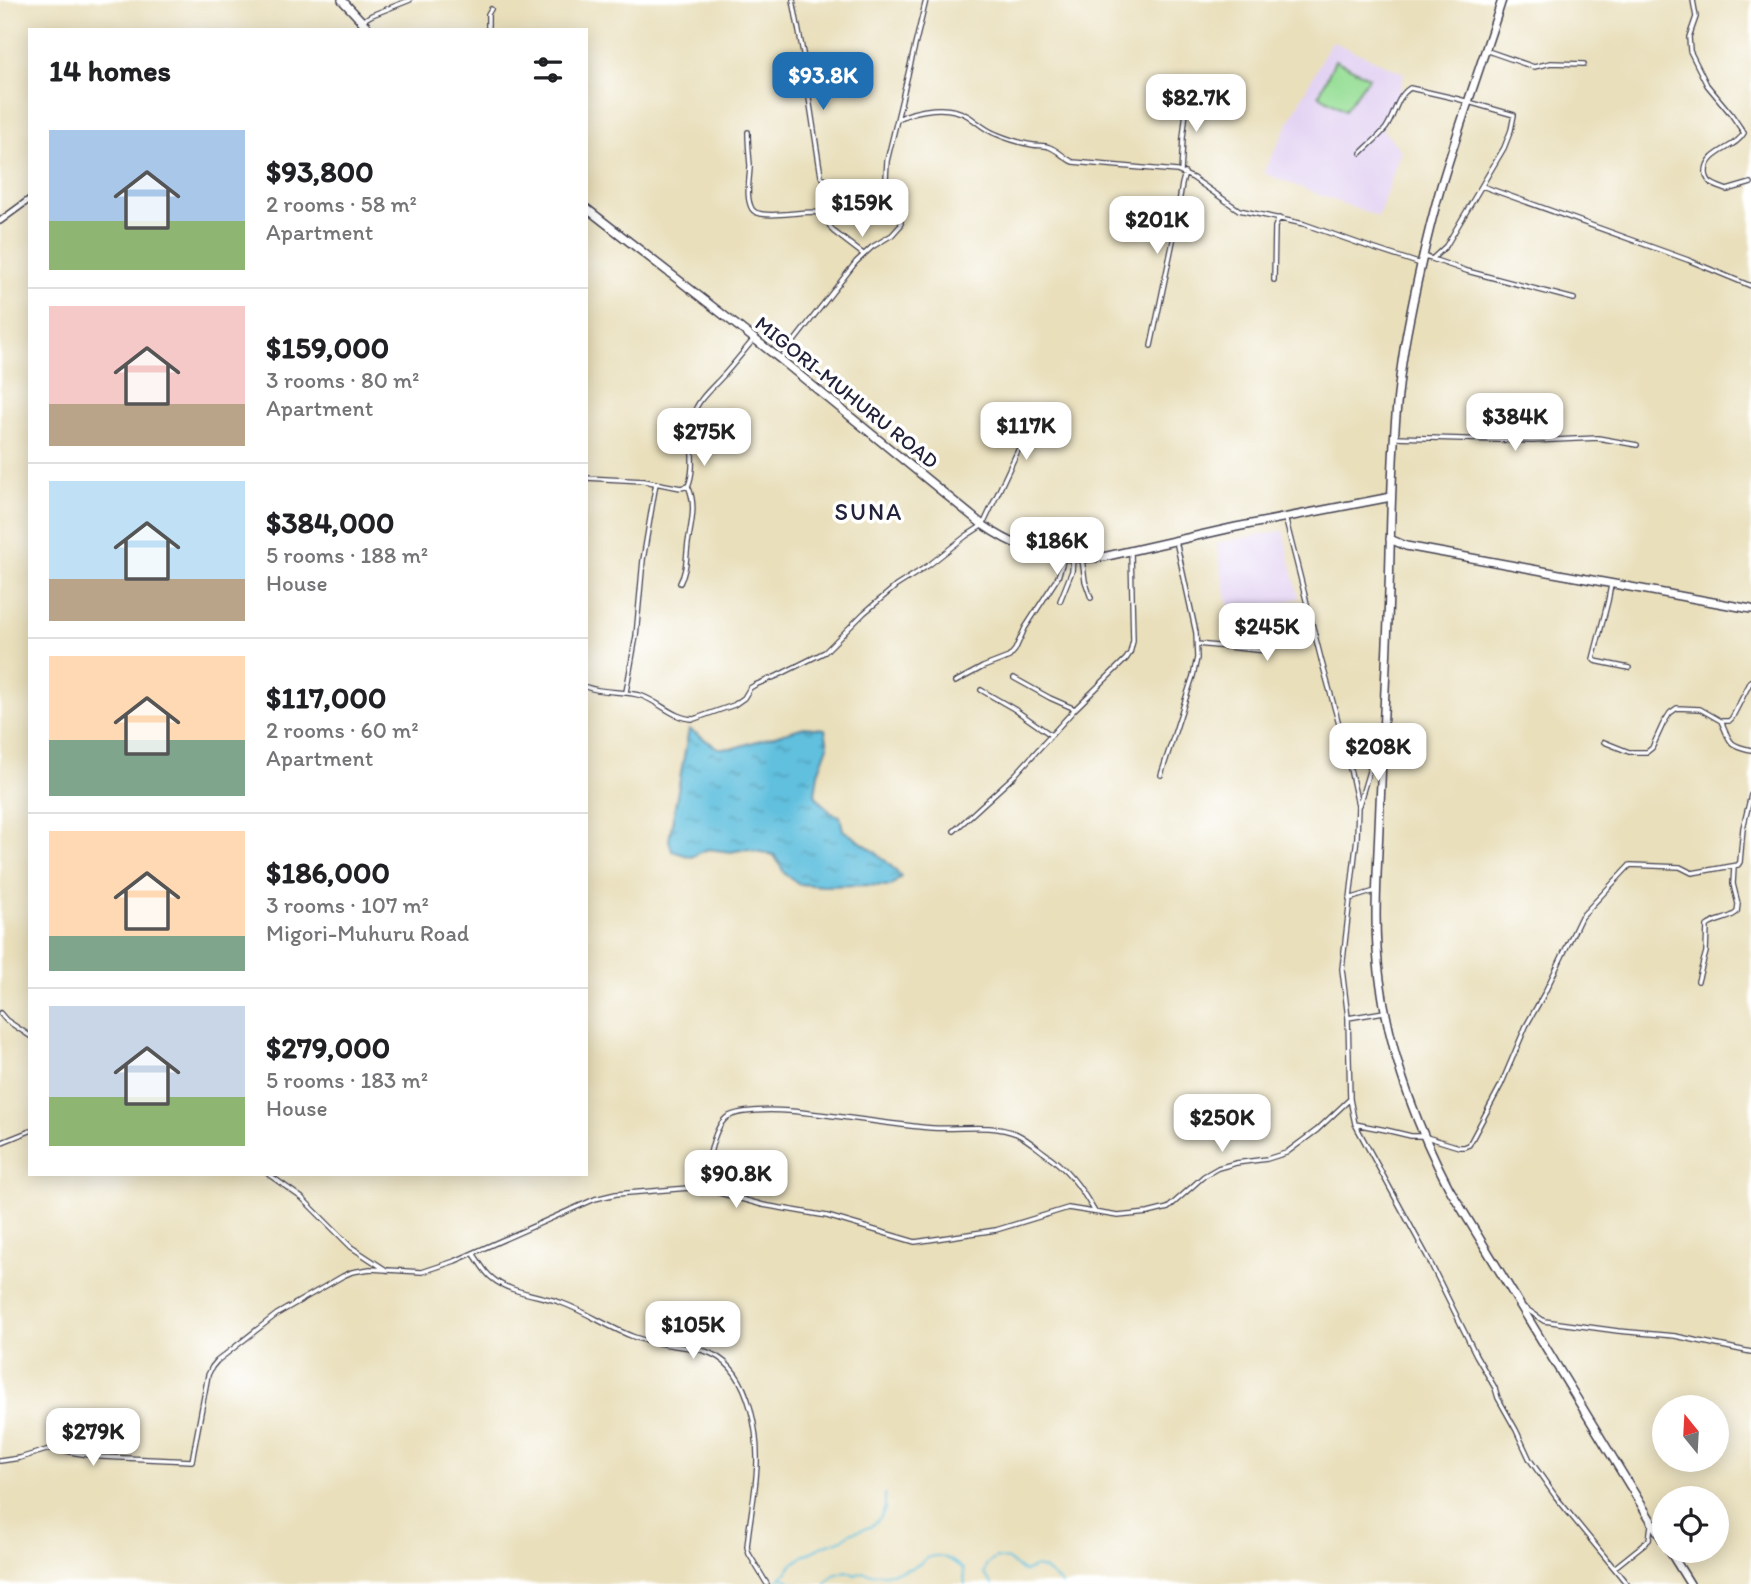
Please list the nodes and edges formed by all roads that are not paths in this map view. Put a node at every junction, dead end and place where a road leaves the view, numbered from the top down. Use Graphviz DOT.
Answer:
graph roads {
  1 [pos="342,0"];
  2 [pos="410,0"];
  3 [pos="793,0"];
  4 [pos="926,0"];
  5 [pos="1502,0"];
  6 [pos="1693,0"];
  7 [pos="491,9"];
  8 [pos="362,21"];
  9 [pos="368,28"];
  10 [pos="488,28"];
  11 [pos="1485,50"];
  12 [pos="1584,64"];
  13 [pos="1188,94"];
  14 [pos="1469,102"];
  15 [pos="898,119"];
  16 [pos="748,132"];
  17 [pos="1361,153"];
  18 [pos="1183,173"];
  19 [pos="1751,183"];
  20 [pos="1482,186"];
  21 [pos="889,187"];
  22 [pos="28,200"];
  23 [pos="588,210"];
  24 [pos="1279,218"];
  25 [pos="0,221"];
  26 [pos="863,254"];
  27 [pos="1432,259"];
  28 [pos="1421,260"];
  29 [pos="1274,280"];
  30 [pos="1751,286"];
  31 [pos="1574,299"];
  32 [pos="754,340"];
  33 [pos="1151,346"];
  34 [pos="780,359"];
  35 [pos="990,409"];
  36 [pos="1395,437"];
  37 [pos="1637,444"];
  38 [pos="588,478"];
  39 [pos="656,482"];
  40 [pos="688,486"];
  41 [pos="1391,497"];
  42 [pos="1285,517"];
  43 [pos="983,525"];
  44 [pos="1390,539"];
  45 [pos="1176,541"];
  46 [pos="1406,546"];
  47 [pos="1390,548"];
  48 [pos="1131,552"];
  49 [pos="1068,559"];
  50 [pos="1082,559"];
  51 [pos="680,583"];
  52 [pos="1611,583"];
  53 [pos="1091,598"];
  54 [pos="1060,601"];
  55 [pos="1751,610"];
  56 [pos="1311,617"];
  57 [pos="1303,625"];
  58 [pos="1314,628"];
  59 [pos="1197,644"];
  60 [pos="1629,668"];
  61 [pos="1014,678"];
  62 [pos="1751,681"];
  63 [pos="955,682"];
  64 [pos="588,688"];
  65 [pos="981,690"];
  66 [pos="626,692"];
  67 [pos="1075,709"];
  68 [pos="1731,720"];
  69 [pos="1721,721"];
  70 [pos="1726,731"];
  71 [pos="1051,735"];
  72 [pos="1604,742"];
  73 [pos="1382,747"];
  74 [pos="1751,750"];
  75 [pos="1161,775"];
  76 [pos="1751,794"];
  77 [pos="1358,811"];
  78 [pos="954,831"];
  79 [pos="1734,867"];
  80 [pos="1377,890"];
  81 [pos="1349,899"];
  82 [pos="1698,981"];
  83 [pos="1386,1011"];
  84 [pos="0,1013"];
  85 [pos="1348,1018"];
  86 [pos="28,1035"];
  87 [pos="1350,1099"];
  88 [pos="1354,1124"];
  89 [pos="28,1132"];
  90 [pos="1423,1136"];
  91 [pos="0,1143"];
  92 [pos="271,1176"];
  93 [pos="705,1188"];
  94 [pos="1095,1212"];
  95 [pos="473,1253"];
  96 [pos="388,1271"];
  97 [pos="1520,1305"];
  98 [pos="1751,1352"];
  99 [pos="0,1461"];
  100 [pos="1652,1521"];
  101 [pos="1678,1563"];
  102 [pos="1614,1568"];
  103 [pos="767,1584"];
  104 [pos="1626,1584"];
  105 [pos="1690,1584"];
  1 -- 8 [label="highway"];
  2 -- 8 [label="street"];
  3 -- 21 [label="street"];
  4 -- 15 [label="street"];
  5 -- 11 [label="highway"];
  6 -- 19 [label="street"];
  7 -- 10 [label="street"];
  8 -- 9 [label="highway"];
  11 -- 12 [label="street"];
  11 -- 14 [label="highway"];
  13 -- 18 [label="street"];
  14 -- 17 [label="street"];
  14 -- 20 [label="street"];
  14 -- 28 [label="highway"];
  15 -- 18 [label="street"];
  15 -- 21 [label="street"];
  16 -- 26 [label="street"];
  18 -- 24 [label="street"];
  18 -- 33 [label="street"];
  20 -- 27 [label="street"];
  20 -- 30 [label="street"];
  21 -- 26 [label="street"];
  22 -- 25 [label="main road"];
  23 -- 32 [label="highway, MIGORI-MUHURU ROAD"];
  24 -- 28 [label="street"];
  24 -- 29 [label="street"];
  26 -- 34 [label="street"];
  27 -- 28 [label="street"];
  27 -- 31 [label="street"];
  28 -- 36 [label="highway"];
  32 -- 34 [label="highway, MIGORI-MUHURU ROAD"];
  32 -- 40 [label="street"];
  34 -- 43 [label="highway, MIGORI-MUHURU ROAD"];
  35 -- 43 [label="street"];
  36 -- 37 [label="street"];
  36 -- 41 [label="highway"];
  38 -- 39 [label="street"];
  39 -- 40 [label="street"];
  39 -- 66 [label="street"];
  40 -- 51 [label="street"];
  41 -- 42 [label="highway, MIGORI-MUHURU ROAD"];
  41 -- 44 [label="highway"];
  42 -- 45 [label="highway, MIGORI-MUHURU ROAD"];
  42 -- 56 [label="street"];
  43 -- 49 [label="highway, MIGORI-MUHURU ROAD"];
  43 -- 66 [label="street"];
  44 -- 46 [label="highway"];
  44 -- 47 [label="highway"];
  45 -- 48 [label="highway, MIGORI-MUHURU ROAD"];
  45 -- 59 [label="street"];
  46 -- 47 [label="highway"];
  46 -- 52 [label="highway"];
  47 -- 73 [label="highway"];
  48 -- 50 [label="highway, MIGORI-MUHURU ROAD"];
  48 -- 67 [label="street"];
  49 -- 50 [label="highway, MIGORI-MUHURU ROAD"];
  49 -- 54 [label="street"];
  49 -- 63 [label="street"];
  50 -- 53 [label="street"];
  52 -- 55 [label="highway"];
  52 -- 60 [label="street"];
  56 -- 57 [label="street"];
  56 -- 58 [label="street"];
  57 -- 58 [label="street"];
  57 -- 59 [label="street"];
  58 -- 77 [label="street"];
  59 -- 75 [label="street"];
  61 -- 67 [label="street"];
  62 -- 68 [label="street"];
  64 -- 66 [label="street"];
  65 -- 71 [label="street"];
  67 -- 71 [label="street"];
  68 -- 69 [label="street"];
  68 -- 70 [label="street"];
  69 -- 70 [label="street"];
  69 -- 72 [label="street"];
  70 -- 74 [label="street"];
  71 -- 78 [label="street"];
  73 -- 77 [label="street"];
  73 -- 80 [label="highway"];
  76 -- 79 [label="street"];
  77 -- 81 [label="street"];
  79 -- 82 [label="street"];
  79 -- 90 [label="street"];
  80 -- 81 [label="street"];
  80 -- 83 [label="highway"];
  81 -- 85 [label="street"];
  83 -- 85 [label="street"];
  83 -- 90 [label="highway"];
  84 -- 86 [label="street"];
  85 -- 87 [label="street"];
  87 -- 88 [label="street"];
  87 -- 94 [label="street"];
  88 -- 90 [label="street"];
  88 -- 102 [label="street"];
  89 -- 91 [label="street"];
  90 -- 97 [label="highway"];
  92 -- 96 [label="street"];
  93 -- 94 [label="street"];
  93 -- 94 [label="street"];
  93 -- 95 [label="street"];
  95 -- 96 [label="street"];
  95 -- 103 [label="street"];
  96 -- 99 [label="street"];
  97 -- 98 [label="street"];
  97 -- 100 [label="highway"];
  100 -- 102 [label="street"];
  101 -- 105 [label="highway"];
  102 -- 104 [label="street"];
}
